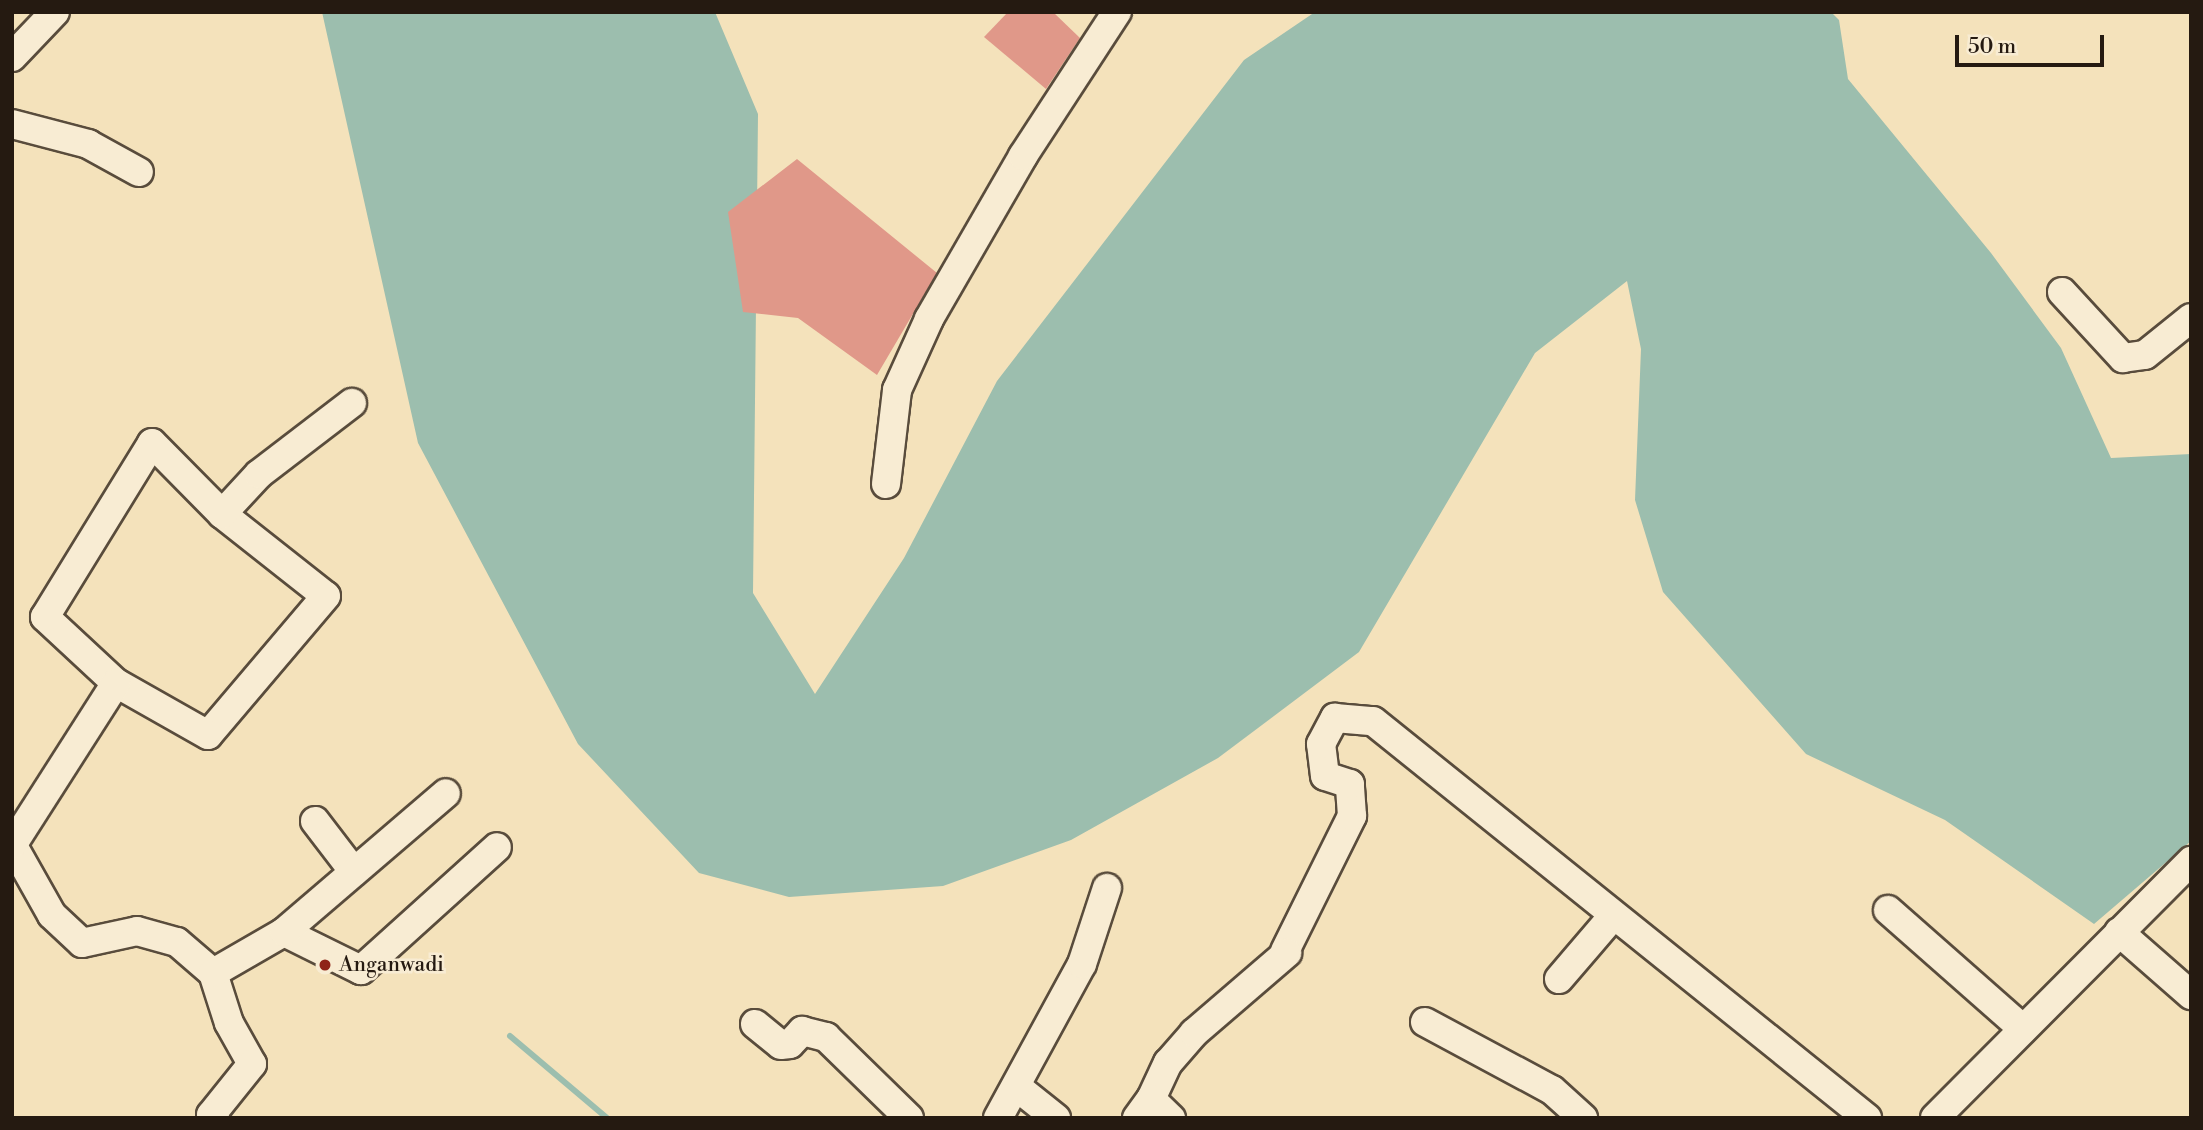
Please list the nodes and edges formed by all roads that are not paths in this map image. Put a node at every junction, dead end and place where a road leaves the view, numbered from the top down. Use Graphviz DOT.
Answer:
graph roads {
  1 [pos="55,12"];
  2 [pos="1117,12"];
  3 [pos="12,57"];
  4 [pos="12,124"];
  5 [pos="139,172"];
  6 [pos="2062,292"];
  7 [pos="2191,318"];
  8 [pos="352,403"];
  9 [pos="886,484"];
  10 [pos="222,514"];
  11 [pos="116,683"];
  12 [pos="446,793"];
  13 [pos="315,821"];
  14 [pos="13,844"];
  15 [pos="497,847"];
  16 [pos="2191,861"];
  17 [pos="354,872"];
  18 [pos="1107,888"];
  19 [pos="1888,910"];
  20 [pos="1614,916"];
  21 [pos="284,932"];
  22 [pos="2119,932"];
  23 [pos="213,973"];
  24 [pos="1559,979"];
  25 [pos="2191,995"];
  26 [pos="1425,1022"];
  27 [pos="755,1024"];
  28 [pos="2023,1029"];
  29 [pos="1017,1087"];
  30 [pos="1153,1112"];
  31 [pos="215,1118"];
  32 [pos="909,1118"];
  33 [pos="998,1118"];
  34 [pos="1056,1118"];
  35 [pos="1583,1118"];
  36 [pos="1867,1118"];
  37 [pos="1934,1118"];
  1 -- 3 [label="street"];
  2 -- 9 [label="street"];
  4 -- 5 [label="street"];
  6 -- 7 [label="street"];
  8 -- 10 [label="street"];
  10 -- 11 [label="street"];
  10 -- 11 [label="street"];
  11 -- 14 [label="street"];
  12 -- 17 [label="street"];
  13 -- 17 [label="street"];
  14 -- 23 [label="street"];
  15 -- 21 [label="street"];
  16 -- 22 [label="street"];
  17 -- 21 [label="street"];
  18 -- 29 [label="street"];
  19 -- 28 [label="street"];
  20 -- 24 [label="street"];
  20 -- 30 [label="street"];
  20 -- 36 [label="street"];
  21 -- 23 [label="street"];
  22 -- 25 [label="street"];
  22 -- 28 [label="street"];
  23 -- 31 [label="street"];
  26 -- 35 [label="street"];
  27 -- 32 [label="street"];
  28 -- 37 [label="street"];
  29 -- 33 [label="street"];
  29 -- 34 [label="street"];
}
